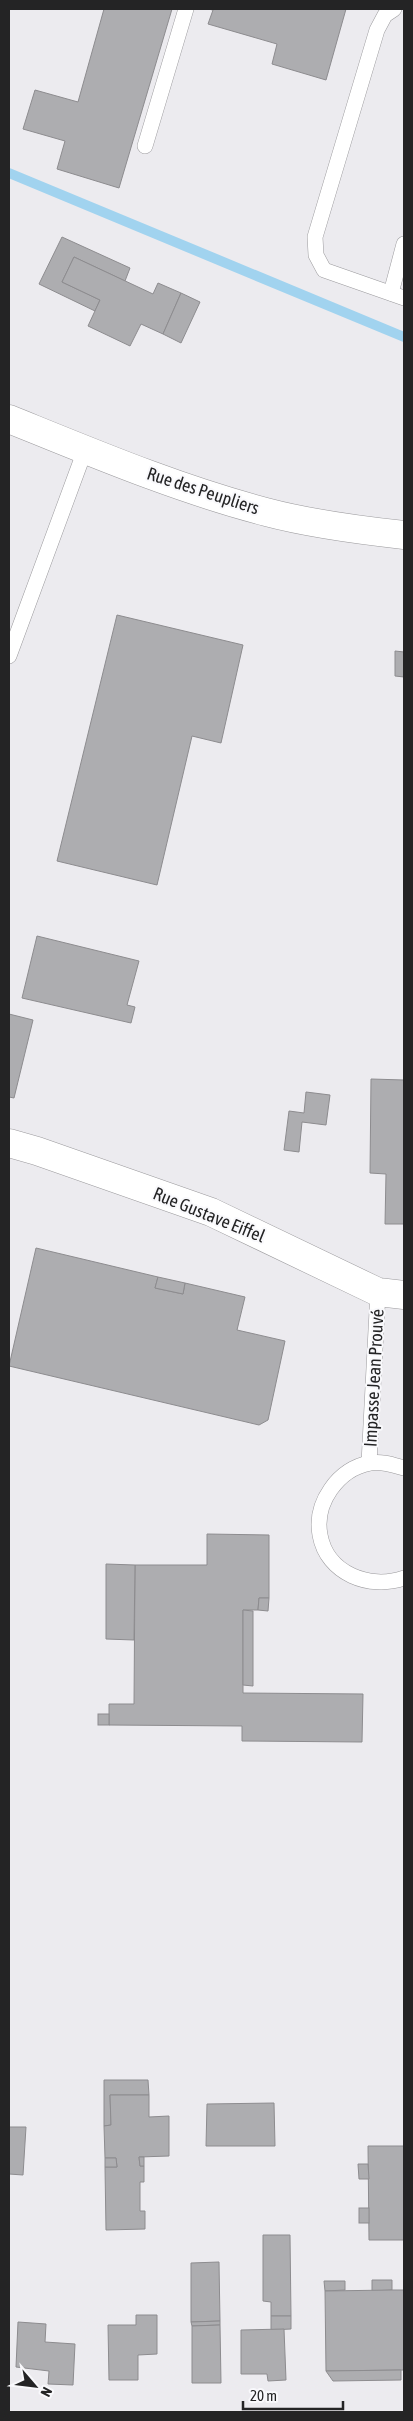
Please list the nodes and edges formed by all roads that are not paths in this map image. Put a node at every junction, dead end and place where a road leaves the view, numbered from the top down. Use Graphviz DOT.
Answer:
graph roads {
  1 [pos="186,9"];
  2 [pos="394,9"];
  3 [pos="145,146"];
  4 [pos="404,244"];
  5 [pos="397,296"];
  6 [pos="9,419"];
  7 [pos="85,450"];
  8 [pos="404,535"];
  9 [pos="9,656"];
  10 [pos="9,1143"];
  11 [pos="391,1294"];
  12 [pos="369,1463"];
  13 [pos="404,1468"];
  14 [pos="404,1578"];
  1 -- 3 [label="lane"];
  2 -- 5 [label="lane"];
  4 -- 5 [label="lane"];
  6 -- 7 [label="street, Rue des Peupliers"];
  7 -- 8 [label="street, Rue des Peupliers"];
  7 -- 9 [label="lane"];
  10 -- 11 [label="street, Rue Gustave Eiffel"];
  11 -- 12 [label="lane, Impasse Jean Prouvé"];
  12 -- 13 [label="lane, Impasse Jean Prouvé"];
  12 -- 14 [label="lane, Impasse Jean Prouvé"];
}
